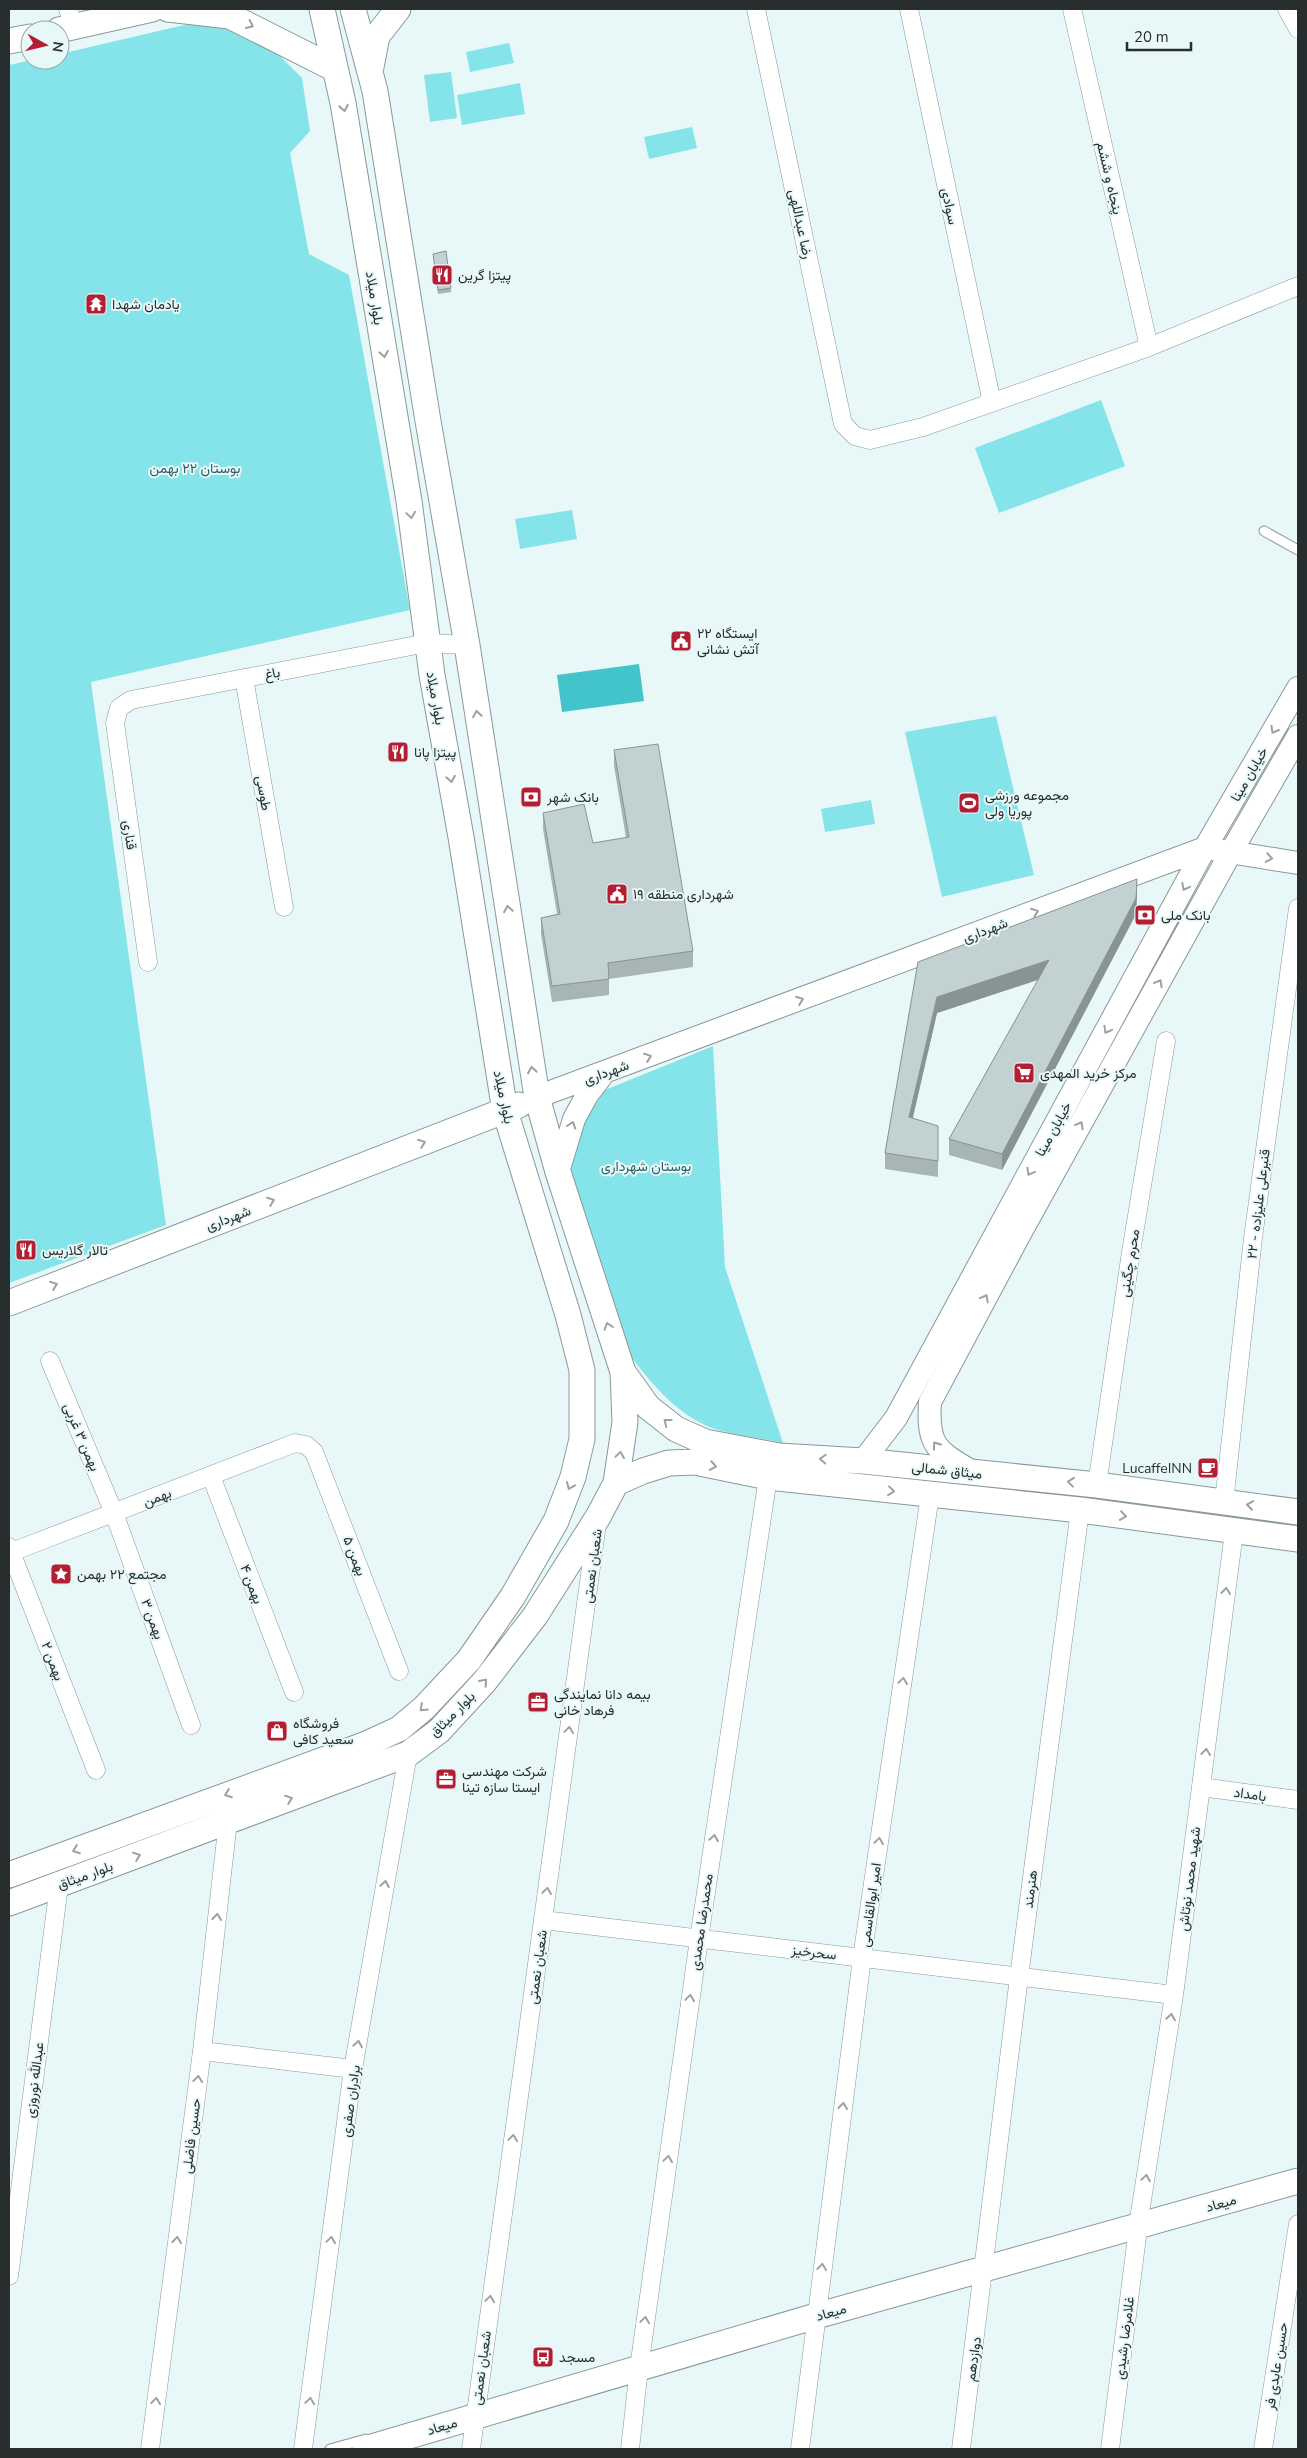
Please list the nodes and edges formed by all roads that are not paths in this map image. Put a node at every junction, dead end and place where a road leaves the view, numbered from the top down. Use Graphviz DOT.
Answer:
graph roads {
  1 [pos="152,9"];
  2 [pos="168,9"];
  3 [pos="322,9"];
  4 [pos="353,9"];
  5 [pos="398,9"];
  6 [pos="756,9"];
  7 [pos="909,9"];
  8 [pos="1072,9"];
  9 [pos="1287,9"];
  10 [pos="70,22"];
  11 [pos="1298,29"];
  12 [pos="335,69"];
  13 [pos="370,69"];
  14 [pos="1298,286"];
  15 [pos="1149,347"];
  16 [pos="992,403"];
  17 [pos="428,421"];
  18 [pos="396,426"];
  19 [pos="1264,532"];
  20 [pos="1298,550"];
  21 [pos="427,642"];
  22 [pos="466,645"];
  23 [pos="244,678"];
  24 [pos="1298,688"];
  25 [pos="119,708"];
  26 [pos="1298,736"];
  27 [pos="1205,848"];
  28 [pos="1231,852"];
  29 [pos="1298,863"];
  30 [pos="284,908"];
  31 [pos="1298,908"];
  32 [pos="148,962"];
  33 [pos="1166,1041"];
  34 [pos="603,1074"];
  35 [pos="537,1097"];
  36 [pos="505,1110"];
  37 [pos="558,1172"];
  38 [pos="9,1303"];
  39 [pos="50,1361"];
  40 [pos="622,1372"];
  41 [pos="582,1439"];
  42 [pos="306,1445"];
  43 [pos="863,1461"];
  44 [pos="975,1473"];
  45 [pos="211,1476"];
  46 [pos="768,1477"];
  47 [pos="616,1482"];
  48 [pos="1097,1485"];
  49 [pos="859,1487"];
  50 [pos="930,1495"];
  51 [pos="1224,1502"];
  52 [pos="1080,1510"];
  53 [pos="1298,1512"];
  54 [pos="114,1513"];
  55 [pos="598,1517"];
  56 [pos="1234,1532"];
  57 [pos="1298,1539"];
  58 [pos="9,1551"];
  59 [pos="399,1671"];
  60 [pos="294,1692"];
  61 [pos="191,1725"];
  62 [pos="408,1754"];
  63 [pos="96,1770"];
  64 [pos="1201,1787"];
  65 [pos="1298,1800"];
  66 [pos="228,1821"];
  67 [pos="9,1875"];
  68 [pos="59,1885"];
  69 [pos="9,1903"];
  70 [pos="543,1920"];
  71 [pos="699,1939"];
  72 [pos="862,1958"];
  73 [pos="1019,1977"];
  74 [pos="1174,1995"];
  75 [pos="202,2051"];
  76 [pos="354,2069"];
  77 [pos="1298,2181"];
  78 [pos="1140,2216"];
  79 [pos="12,2218"];
  80 [pos="1298,2224"];
  81 [pos="985,2261"];
  82 [pos="9,2276"];
  83 [pos="873,2290"];
  84 [pos="816,2311"];
  85 [pos="789,2314"];
  86 [pos="640,2360"];
  87 [pos="604,2368"];
  88 [pos="474,2413"];
  89 [pos="150,2449"];
  90 [pos="303,2449"];
  91 [pos="330,2449"];
  92 [pos="365,2449"];
  93 [pos="471,2449"];
  94 [pos="630,2449"];
  95 [pos="800,2449"];
  96 [pos="960,2449"];
  97 [pos="1110,2449"];
  98 [pos="1263,2449"];
  1 -- 10 [label="main road"];
  2 -- 12 [label="main road, one-way"];
  3 -- 12 [label="main road, بلوار میلاد"];
  4 -- 13 [label="main road"];
  5 -- 13 [label="main road"];
  6 -- 16 [label="street, رضا عبداللهی"];
  7 -- 16 [label="street, سوادی"];
  8 -- 15 [label="street, پنجاه و ششم"];
  9 -- 11 [label="street"];
  12 -- 18 [label="main road, بلوار میلاد, one-way"];
  13 -- 17 [label="main road"];
  14 -- 15 [label="street"];
  15 -- 16 [label="street"];
  17 -- 18 [label="main road"];
  17 -- 22 [label="main road"];
  18 -- 21 [label="main road, بلوار میلاد, one-way"];
  19 -- 20 [label="lane"];
  21 -- 22 [label="street, باغ"];
  21 -- 23 [label="street, باغ"];
  21 -- 36 [label="main road, بلوار میلاد, one-way"];
  35 -- 22 [label="main road, one-way"];
  23 -- 25 [label="street, باغ"];
  23 -- 30 [label="street, طوسی"];
  24 -- 27 [label="street, خیابان مینا, one-way"];
  25 -- 32 [label="street, قناری"];
  26 -- 28 [label="street, خیابان مینا"];
  27 -- 28 [label="street"];
  34 -- 27 [label="street, شهرداری, one-way"];
  27 -- 43 [label="street, خیابان مینا, one-way"];
  28 -- 29 [label="street, one-way"];
  44 -- 28 [label="street, خیابان مینا, one-way"];
  31 -- 51 [label="street, قنبرعلی علیزاده - ۲۲"];
  33 -- 48 [label="street, محرم چگینی"];
  34 -- 35 [label="street, شهرداری"];
  37 -- 34 [label="street, one-way"];
  35 -- 36 [label="main road, شهرداری"];
  35 -- 37 [label="main road"];
  38 -- 36 [label="main road, شهرداری, one-way"];
  36 -- 41 [label="main road, بلوار میلاد"];
  40 -- 37 [label="main road, one-way"];
  39 -- 54 [label="street, بهمن ۳ غربی"];
  43 -- 40 [label="main road, میثاق شمالی, one-way"];
  47 -- 40 [label="main road, بلوار میثاق, one-way"];
  41 -- 67 [label="main road, بلوار میثاق, one-way"];
  42 -- 45 [label="street, بهمن"];
  42 -- 59 [label="street, بهمن ۵"];
  43 -- 44 [label="main road, میثاق شمالی"];
  43 -- 49 [label="main road"];
  48 -- 44 [label="main road, میثاق شمالی, one-way"];
  45 -- 54 [label="street, بهمن"];
  45 -- 60 [label="street, بهمن ۴"];
  47 -- 46 [label="main road, میثاق شمالی, one-way"];
  46 -- 49 [label="main road, میثاق شمالی"];
  71 -- 46 [label="street, محمدرضا محمدی, one-way"];
  47 -- 55 [label="main road, بلوار میثاق"];
  48 -- 51 [label="main road, میثاق شمالی"];
  49 -- 50 [label="main road, میثاق شمالی, one-way"];
  50 -- 52 [label="main road, میثاق شمالی"];
  72 -- 50 [label="street, امیر ابوالقاسمی, one-way"];
  53 -- 51 [label="main road, میثاق شمالی, one-way"];
  52 -- 56 [label="main road, میثاق شمالی, one-way"];
  52 -- 73 [label="street, هنرمند"];
  54 -- 58 [label="street, بهمن"];
  54 -- 61 [label="street, بهمن ۳"];
  62 -- 55 [label="main road, بلوار میثاق, one-way"];
  70 -- 55 [label="street, شعبان نعمتی, one-way"];
  56 -- 57 [label="main road, میثاق شمالی"];
  64 -- 56 [label="street, شهید محمد نوتاش, one-way"];
  58 -- 63 [label="street, بهمن ۲"];
  66 -- 62 [label="main road, بلوار میثاق, one-way"];
  76 -- 62 [label="street, برادران صفری, one-way"];
  64 -- 65 [label="street, بامداد"];
  64 -- 74 [label="street, شهید محمد نوتاش"];
  68 -- 66 [label="main road, بلوار میثاق, one-way"];
  75 -- 66 [label="street, حسین فاضلی, one-way"];
  68 -- 69 [label="main road, بلوار میثاق"];
  68 -- 79 [label="street, عبدالله نوروزی"];
  70 -- 71 [label="street, سحرخیز"];
  88 -- 70 [label="street, شعبان نعمتی, one-way"];
  71 -- 72 [label="street, سحرخیز"];
  86 -- 71 [label="street, محمدرضا محمدی, one-way"];
  72 -- 73 [label="street, سحرخیز"];
  84 -- 72 [label="street, امیر ابوالقاسمی, one-way"];
  73 -- 74 [label="street, سحرخیز"];
  73 -- 81 [label="street, هنرمند"];
  78 -- 74 [label="street, شهید محمد نوتاش, one-way"];
  75 -- 76 [label="street"];
  89 -- 75 [label="street, حسین فاضلی, one-way"];
  90 -- 76 [label="street, برادران صفری, one-way"];
  77 -- 78 [label="main road, میعاد"];
  78 -- 81 [label="main road, میعاد"];
  78 -- 97 [label="street, غلامرضا رشیدی"];
  79 -- 82 [label="street, عبدالله نوروزی"];
  80 -- 98 [label="street, حسین عابدی‌ فر"];
  81 -- 84 [label="main road, میعاد"];
  81 -- 96 [label="street, دوازدهم"];
  83 -- 84 [label="lane"];
  84 -- 85 [label="lane"];
  84 -- 86 [label="main road, میعاد"];
  84 -- 95 [label="street, امیر ابوالقاسمی"];
  86 -- 88 [label="main road, میعاد"];
  86 -- 94 [label="street, محمدرضا محمدی"];
  87 -- 88 [label="lane"];
  88 -- 91 [label="lane"];
  88 -- 92 [label="main road, میعاد"];
  88 -- 93 [label="street, شعبان نعمتی"];
}
